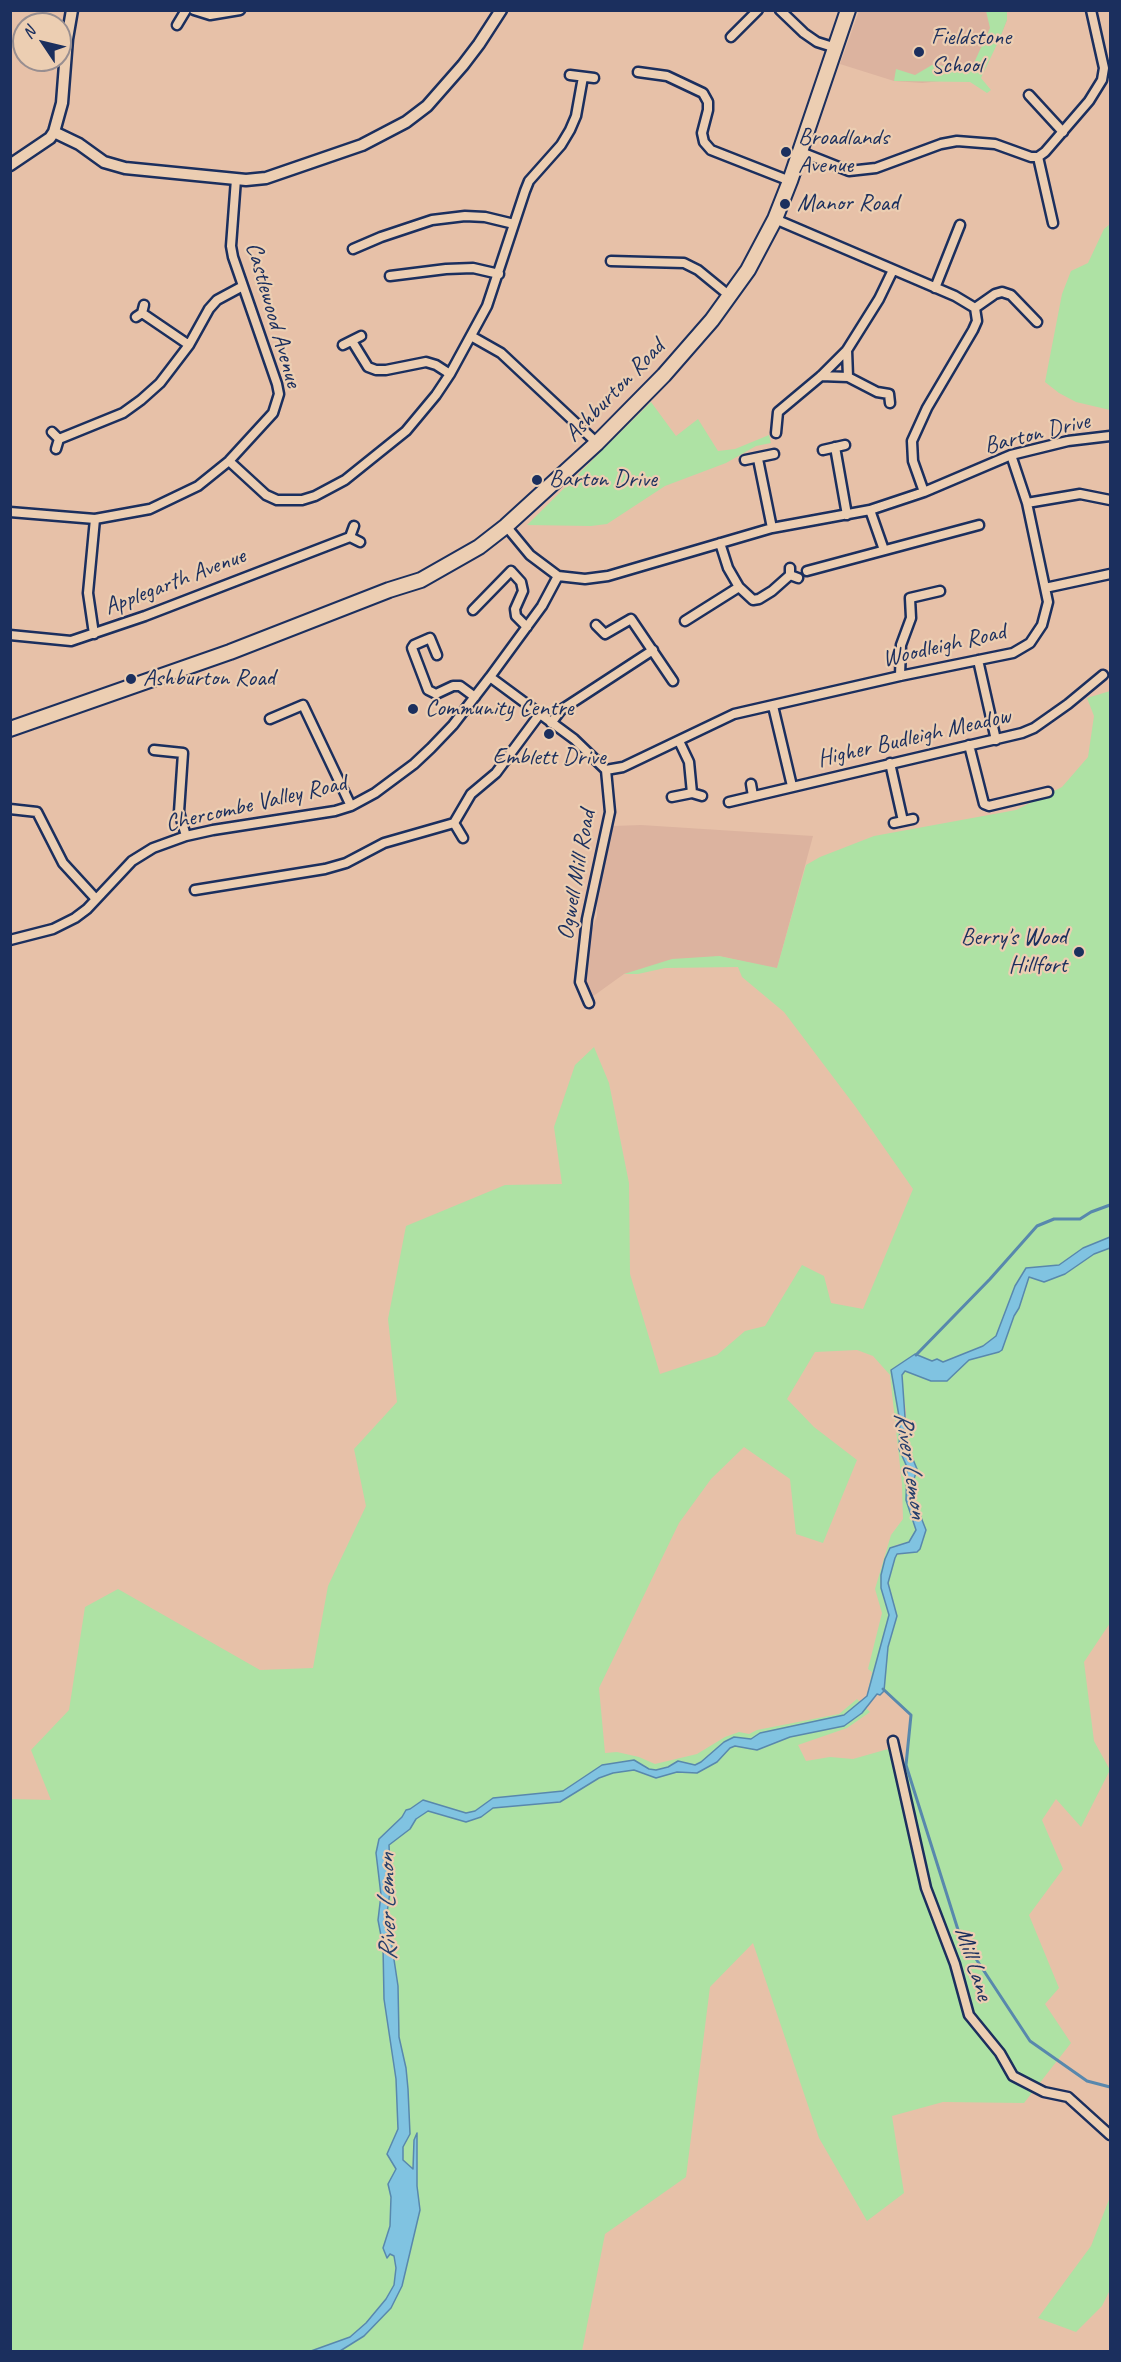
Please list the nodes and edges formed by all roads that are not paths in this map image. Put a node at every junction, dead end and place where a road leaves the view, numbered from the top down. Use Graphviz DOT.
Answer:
graph roads {
  1 [pos="72,10"];
  2 [pos="186,10"];
  3 [pos="194,10"];
  4 [pos="240,10"];
  5 [pos="501,10"];
  6 [pos="758,10"];
  7 [pos="780,10"];
  8 [pos="848,10"];
  9 [pos="1091,10"];
  10 [pos="177,26"];
  11 [pos="731,37"];
  12 [pos="1110,43"];
  13 [pos="1100,46"];
  14 [pos="836,48"];
  15 [pos="638,72"];
  16 [pos="570,75"];
  17 [pos="583,77"];
  18 [pos="594,78"];
  19 [pos="1029,95"];
  20 [pos="54,132"];
  21 [pos="1063,132"];
  22 [pos="801,152"];
  23 [pos="1038,157"];
  24 [pos="10,165"];
  25 [pos="236,179"];
  26 [pos="790,181"];
  27 [pos="775,219"];
  28 [pos="1053,223"];
  29 [pos="514,224"];
  30 [pos="960,225"];
  31 [pos="353,249"];
  32 [pos="611,261"];
  33 [pos="893,270"];
  34 [pos="499,274"];
  35 [pos="389,276"];
  36 [pos="243,286"];
  37 [pos="935,288"];
  38 [pos="730,297"];
  39 [pos="975,308"];
  40 [pos="141,312"];
  41 [pos="1037,322"];
  42 [pos="361,336"];
  43 [pos="471,336"];
  44 [pos="352,341"];
  45 [pos="189,345"];
  46 [pos="343,345"];
  47 [pos="847,350"];
  48 [pos="450,374"];
  49 [pos="821,376"];
  50 [pos="848,377"];
  51 [pos="890,403"];
  52 [pos="776,433"];
  53 [pos="1110,436"];
  54 [pos="597,443"];
  55 [pos="845,445"];
  56 [pos="835,447"];
  57 [pos="56,449"];
  58 [pos="823,450"];
  59 [pos="774,454"];
  60 [pos="1011,455"];
  61 [pos="758,459"];
  62 [pos="229,460"];
  63 [pos="745,460"];
  64 [pos="924,492"];
  65 [pos="1110,500"];
  66 [pos="1027,503"];
  67 [pos="870,510"];
  68 [pos="10,512"];
  69 [pos="847,515"];
  70 [pos="94,519"];
  71 [pos="979,525"];
  72 [pos="354,526"];
  73 [pos="506,526"];
  74 [pos="772,528"];
  75 [pos="350,537"];
  76 [pos="360,542"];
  77 [pos="720,543"];
  78 [pos="884,550"];
  79 [pos="807,571"];
  80 [pos="793,574"];
  81 [pos="1110,574"];
  82 [pos="558,576"];
  83 [pos="738,587"];
  84 [pos="1045,588"];
  85 [pos="940,591"];
  86 [pos="473,610"];
  87 [pos="685,621"];
  88 [pos="596,626"];
  89 [pos="527,627"];
  90 [pos="94,634"];
  91 [pos="10,635"];
  92 [pos="653,650"];
  93 [pos="437,655"];
  94 [pos="978,660"];
  95 [pos="1103,675"];
  96 [pos="900,676"];
  97 [pos="490,677"];
  98 [pos="673,681"];
  99 [pos="475,697"];
  100 [pos="773,706"];
  101 [pos="539,715"];
  102 [pos="270,719"];
  103 [pos="551,723"];
  104 [pos="10,729"];
  105 [pos="996,740"];
  106 [pos="679,741"];
  107 [pos="969,745"];
  108 [pos="154,750"];
  109 [pos="890,763"];
  110 [pos="606,770"];
  111 [pos="751,784"];
  112 [pos="792,786"];
  113 [pos="1048,792"];
  114 [pos="692,793"];
  115 [pos="672,796"];
  116 [pos="702,796"];
  117 [pos="753,796"];
  118 [pos="729,802"];
  119 [pos="351,806"];
  120 [pos="10,809"];
  121 [pos="914,819"];
  122 [pos="454,822"];
  123 [pos="186,836"];
  124 [pos="463,838"];
  125 [pos="195,890"];
  126 [pos="96,899"];
  127 [pos="10,940"];
  128 [pos="589,1003"];
  129 [pos="893,1741"];
  130 [pos="1110,2135"];
  1 -- 20 [label="street"];
  2 -- 10 [label="street"];
  3 -- 4 [label="street"];
  5 -- 25 [label="street"];
  6 -- 11 [label="street"];
  7 -- 14 [label="street"];
  8 -- 14 [label="main road, Ashburton Road"];
  9 -- 13 [label="street"];
  12 -- 13 [label="street"];
  13 -- 21 [label="street"];
  14 -- 22 [label="main road, Ashburton Road"];
  15 -- 26 [label="street"];
  16 -- 17 [label="street"];
  17 -- 18 [label="street"];
  17 -- 29 [label="street"];
  19 -- 21 [label="street"];
  20 -- 24 [label="street"];
  20 -- 25 [label="street"];
  21 -- 23 [label="street"];
  22 -- 23 [label="street"];
  22 -- 26 [label="main road, Ashburton Road"];
  23 -- 28 [label="street"];
  25 -- 36 [label="street, Castlewood Avenue"];
  26 -- 27 [label="main road, Ashburton Road"];
  27 -- 33 [label="street"];
  27 -- 38 [label="main road, Ashburton Road"];
  29 -- 31 [label="street"];
  29 -- 34 [label="street"];
  30 -- 37 [label="street"];
  32 -- 38 [label="street"];
  33 -- 37 [label="street"];
  33 -- 47 [label="street"];
  34 -- 35 [label="street"];
  34 -- 43 [label="street"];
  36 -- 45 [label="street"];
  36 -- 62 [label="street, Castlewood Avenue"];
  37 -- 39 [label="street"];
  38 -- 54 [label="main road, Ashburton Road"];
  39 -- 41 [label="street"];
  39 -- 64 [label="street"];
  40 -- 45 [label="street"];
  42 -- 44 [label="street"];
  43 -- 48 [label="street"];
  43 -- 54 [label="street"];
  44 -- 46 [label="street"];
  44 -- 48 [label="street"];
  45 -- 57 [label="street"];
  47 -- 49 [label="street"];
  47 -- 50 [label="street"];
  48 -- 62 [label="street"];
  49 -- 50 [label="street"];
  49 -- 52 [label="street"];
  50 -- 51 [label="street"];
  53 -- 60 [label="street, Barton Drive"];
  54 -- 73 [label="main road, Ashburton Road"];
  55 -- 56 [label="street"];
  56 -- 58 [label="street"];
  56 -- 69 [label="street"];
  59 -- 61 [label="street"];
  60 -- 64 [label="street, Barton Drive"];
  60 -- 66 [label="street, Woodleigh Road"];
  61 -- 63 [label="street"];
  61 -- 74 [label="street"];
  62 -- 70 [label="street, Castlewood Avenue"];
  64 -- 67 [label="street, Barton Drive"];
  65 -- 66 [label="street"];
  66 -- 84 [label="street, Woodleigh Road"];
  67 -- 69 [label="street, Barton Drive"];
  67 -- 78 [label="street"];
  68 -- 70 [label="street, Castlewood Avenue"];
  69 -- 74 [label="street, Barton Drive"];
  70 -- 90 [label="street"];
  71 -- 78 [label="street"];
  72 -- 75 [label="street"];
  73 -- 82 [label="street"];
  73 -- 104 [label="main road, Ashburton Road"];
  74 -- 77 [label="street, Barton Drive"];
  75 -- 76 [label="street"];
  75 -- 90 [label="street, Applegarth Avenue"];
  77 -- 82 [label="street, Barton Drive"];
  77 -- 83 [label="street"];
  78 -- 79 [label="street"];
  80 -- 83 [label="street"];
  81 -- 84 [label="street"];
  82 -- 89 [label="street"];
  83 -- 87 [label="street"];
  84 -- 94 [label="street, Woodleigh Road"];
  85 -- 96 [label="street"];
  86 -- 89 [label="street"];
  88 -- 92 [label="street"];
  89 -- 97 [label="street"];
  90 -- 91 [label="street, Applegarth Avenue"];
  92 -- 98 [label="street"];
  92 -- 103 [label="street"];
  93 -- 99 [label="street"];
  94 -- 96 [label="street, Woodleigh Road"];
  94 -- 105 [label="street"];
  95 -- 105 [label="street, Higher Budleigh Meadow"];
  96 -- 100 [label="street, Woodleigh Road"];
  97 -- 99 [label="street, Chercombe Valley Road"];
  97 -- 101 [label="street"];
  99 -- 119 [label="street, Chercombe Valley Road"];
  100 -- 106 [label="street, Woodleigh Road"];
  100 -- 112 [label="street"];
  101 -- 103 [label="street"];
  101 -- 122 [label="street"];
  102 -- 119 [label="street"];
  103 -- 110 [label="street"];
  105 -- 107 [label="street, Higher Budleigh Meadow"];
  106 -- 110 [label="street, Woodleigh Road"];
  106 -- 114 [label="street"];
  107 -- 109 [label="street, Higher Budleigh Meadow"];
  107 -- 113 [label="street"];
  108 -- 123 [label="street"];
  109 -- 112 [label="street, Higher Budleigh Meadow"];
  109 -- 121 [label="street"];
  110 -- 128 [label="street, Ogwell Mill Road"];
  111 -- 117 [label="street"];
  112 -- 117 [label="street, Higher Budleigh Meadow"];
  114 -- 115 [label="street"];
  114 -- 116 [label="street"];
  117 -- 118 [label="street, Higher Budleigh Meadow"];
  119 -- 123 [label="street, Chercombe Valley Road"];
  120 -- 126 [label="street"];
  122 -- 124 [label="street"];
  122 -- 125 [label="street"];
  123 -- 126 [label="street, Chercombe Valley Road"];
  126 -- 127 [label="street, Chercombe Valley Road"];
  129 -- 130 [label="street, Mill Lane"];
}
